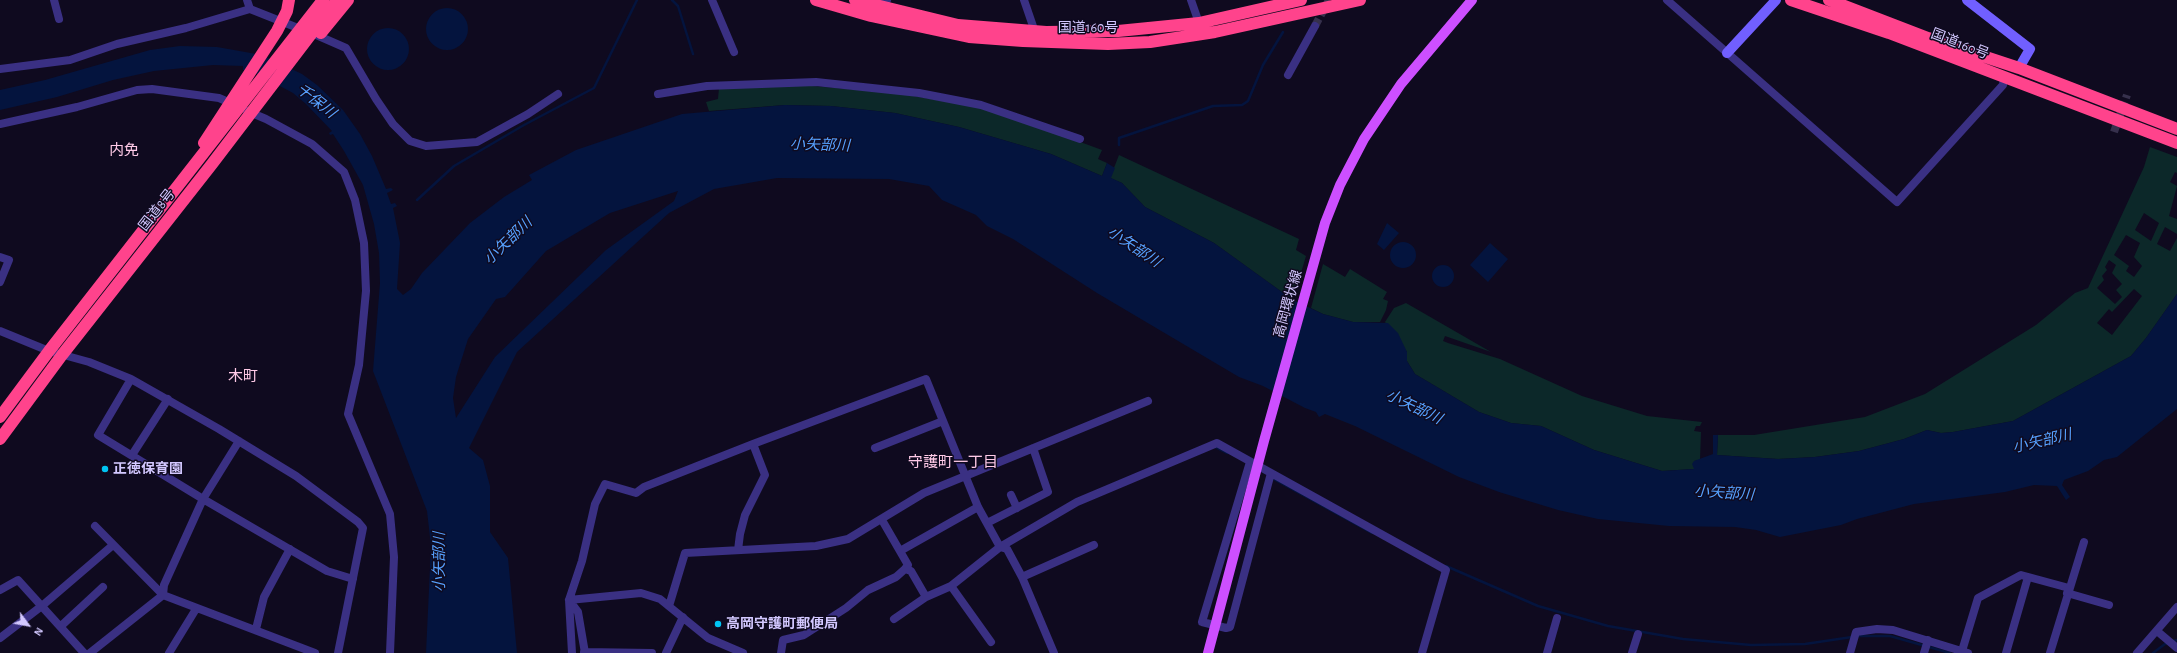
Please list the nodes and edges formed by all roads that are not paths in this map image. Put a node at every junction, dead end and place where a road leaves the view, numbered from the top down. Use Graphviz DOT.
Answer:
graph roads {
  1 [pos="54,0"];
  2 [pos="247,0"];
  3 [pos="323,0"];
  4 [pos="337,0"];
  5 [pos="348,0"];
  6 [pos="712,0"];
  7 [pos="816,0"];
  8 [pos="855,0"];
  9 [pos="1024,0"];
  10 [pos="1191,0"];
  11 [pos="1301,0"];
  12 [pos="1360,0"];
  13 [pos="1472,0"];
  14 [pos="1667,0"];
  15 [pos="1776,0"];
  16 [pos="1790,0"];
  17 [pos="1829,0"];
  18 [pos="1967,0"];
  19 [pos="886,2"];
  20 [pos="288,5"];
  21 [pos="250,10"];
  22 [pos="59,19"];
  23 [pos="319,21"];
  24 [pos="1200,23"];
  25 [pos="1314,26"];
  26 [pos="1035,32"];
  27 [pos="734,52"];
  28 [pos="1727,53"];
  29 [pos="2019,68"];
  30 [pos="0,69"];
  31 [pos="1288,75"];
  32 [pos="2004,77"];
  33 [pos="558,94"];
  34 [pos="658,94"];
  35 [pos="0,124"];
  36 [pos="218,128"];
  37 [pos="2177,129"];
  38 [pos="1080,139"];
  39 [pos="2177,143"];
  40 [pos="0,257"];
  41 [pos="0,282"];
  42 [pos="0,332"];
  43 [pos="49,351"];
  44 [pos="62,355"];
  45 [pos="130,380"];
  46 [pos="168,399"];
  47 [pos="1148,401"];
  48 [pos="0,418"];
  49 [pos="943,421"];
  50 [pos="0,438"];
  51 [pos="239,441"];
  52 [pos="753,444"];
  53 [pos="875,448"];
  54 [pos="1033,448"];
  55 [pos="132,455"];
  56 [pos="1255,461"];
  57 [pos="1271,473"];
  58 [pos="964,476"];
  59 [pos="1010,495"];
  60 [pos="203,500"];
  61 [pos="978,506"];
  62 [pos="1017,508"];
  63 [pos="882,520"];
  64 [pos="987,523"];
  65 [pos="95,526"];
  66 [pos="2084,542"];
  67 [pos="113,545"];
  68 [pos="1094,545"];
  69 [pos="1000,547"];
  70 [pos="290,549"];
  71 [pos="738,550"];
  72 [pos="900,551"];
  73 [pos="906,569"];
  74 [pos="1022,577"];
  75 [pos="2028,577"];
  76 [pos="353,579"];
  77 [pos="951,586"];
  78 [pos="103,587"];
  79 [pos="0,590"];
  80 [pos="2068,590"];
  81 [pos="163,595"];
  82 [pos="926,597"];
  83 [pos="569,600"];
  84 [pos="43,605"];
  85 [pos="2108,605"];
  86 [pos="669,606"];
  87 [pos="2177,607"];
  88 [pos="196,609"];
  89 [pos="683,617"];
  90 [pos="1557,618"];
  91 [pos="894,619"];
  92 [pos="60,626"];
  93 [pos="1216,626"];
  94 [pos="256,629"];
  95 [pos="2157,631"];
  96 [pos="1638,634"];
  97 [pos="0,638"];
  98 [pos="1928,640"];
  99 [pos="991,642"];
  100 [pos="2177,648"];
  101 [pos="584,652"];
  102 [pos="1965,652"];
  103 [pos="84,653"];
  104 [pos="90,653"];
  105 [pos="169,653"];
  106 [pos="315,653"];
  107 [pos="338,653"];
  108 [pos="390,653"];
  109 [pos="572,653"];
  110 [pos="652,653"];
  111 [pos="666,653"];
  112 [pos="743,653"];
  113 [pos="782,653"];
  114 [pos="1054,653"];
  115 [pos="1208,653"];
  116 [pos="1422,653"];
  117 [pos="1547,653"];
  118 [pos="1632,653"];
  119 [pos="1850,653"];
  120 [pos="1924,653"];
  121 [pos="2006,653"];
  122 [pos="2050,653"];
  123 [pos="2137,653"];
  1 -- 22 [label="street"];
  2 -- 21 [label="street"];
  3 -- 23 [label="highway, 国道8号"];
  4 -- 23 [label="highway, 国道8号"];
  5 -- 23 [label="highway"];
  6 -- 27 [label="street"];
  7 -- 12 [label="highway, 国道160号"];
  8 -- 19 [label="highway, 国道160号"];
  9 -- 26 [label="street"];
  10 -- 24 [label="street"];
  11 -- 24 [label="highway, 国道160号"];
  13 -- 56 [label="main road, 高岡環状線"];
  14 -- 28 [label="street"];
  15 -- 28 [label="street"];
  16 -- 32 [label="highway, 国道160号"];
  17 -- 29 [label="highway, 国道160号"];
  18 -- 29 [label="street"];
  19 -- 26 [label="highway, 国道160号"];
  20 -- 36 [label="highway"];
  21 -- 30 [label="street"];
  21 -- 33 [label="street"];
  23 -- 36 [label="highway, 国道8号"];
  23 -- 44 [label="highway, 国道8号"];
  24 -- 26 [label="highway, 国道160号"];
  25 -- 31 [label="street"];
  28 -- 32 [label="street"];
  29 -- 37 [label="highway, 国道160号"];
  32 -- 39 [label="highway, 国道160号"];
  34 -- 38 [label="street"];
  35 -- 108 [label="street"];
  36 -- 43 [label="highway, 国道8号"];
  40 -- 41 [label="street"];
  42 -- 43 [label="street"];
  43 -- 44 [label="street"];
  43 -- 48 [label="highway, 国道8号"];
  44 -- 45 [label="street"];
  44 -- 50 [label="highway, 国道8号"];
  45 -- 46 [label="street"];
  45 -- 55 [label="street"];
  46 -- 51 [label="street"];
  46 -- 55 [label="street"];
  47 -- 54 [label="street"];
  49 -- 52 [label="street"];
  49 -- 53 [label="street"];
  49 -- 58 [label="street"];
  51 -- 60 [label="street"];
  51 -- 76 [label="street"];
  52 -- 71 [label="street"];
  52 -- 83 [label="street"];
  54 -- 58 [label="street"];
  54 -- 62 [label="street"];
  55 -- 60 [label="street"];
  56 -- 57 [label="street"];
  56 -- 69 [label="street"];
  56 -- 93 [label="main road, 高岡環状線"];
  56 -- 93 [label="street"];
  57 -- 93 [label="street"];
  57 -- 116 [label="street"];
  58 -- 61 [label="street"];
  58 -- 63 [label="street"];
  59 -- 62 [label="street"];
  60 -- 70 [label="street"];
  60 -- 81 [label="street"];
  61 -- 64 [label="street"];
  61 -- 72 [label="street"];
  62 -- 64 [label="street"];
  63 -- 71 [label="street"];
  63 -- 72 [label="street"];
  64 -- 69 [label="street"];
  65 -- 67 [label="street"];
  66 -- 80 [label="street"];
  67 -- 81 [label="street"];
  67 -- 84 [label="street"];
  68 -- 74 [label="street"];
  69 -- 74 [label="street"];
  69 -- 77 [label="street"];
  70 -- 76 [label="street"];
  70 -- 94 [label="street"];
  71 -- 86 [label="street"];
  72 -- 73 [label="street"];
  73 -- 82 [label="street"];
  73 -- 113 [label="street"];
  74 -- 114 [label="street"];
  75 -- 80 [label="street"];
  75 -- 102 [label="street"];
  75 -- 121 [label="street"];
  76 -- 107 [label="street"];
  77 -- 82 [label="street"];
  77 -- 99 [label="street"];
  78 -- 92 [label="street"];
  79 -- 84 [label="street"];
  80 -- 85 [label="street"];
  80 -- 122 [label="street"];
  81 -- 88 [label="street"];
  81 -- 104 [label="street"];
  82 -- 91 [label="street"];
  83 -- 86 [label="street"];
  83 -- 101 [label="street"];
  83 -- 109 [label="street"];
  84 -- 92 [label="street"];
  84 -- 97 [label="street"];
  86 -- 89 [label="street"];
  87 -- 95 [label="street"];
  88 -- 94 [label="street"];
  88 -- 105 [label="street"];
  89 -- 111 [label="street"];
  89 -- 112 [label="street"];
  90 -- 117 [label="street"];
  92 -- 103 [label="street"];
  93 -- 115 [label="main road, 高岡環状線"];
  94 -- 106 [label="street"];
  95 -- 100 [label="street"];
  95 -- 123 [label="street"];
  96 -- 118 [label="street"];
  98 -- 102 [label="street"];
  98 -- 119 [label="street"];
  98 -- 120 [label="street"];
  101 -- 110 [label="street"];
}
